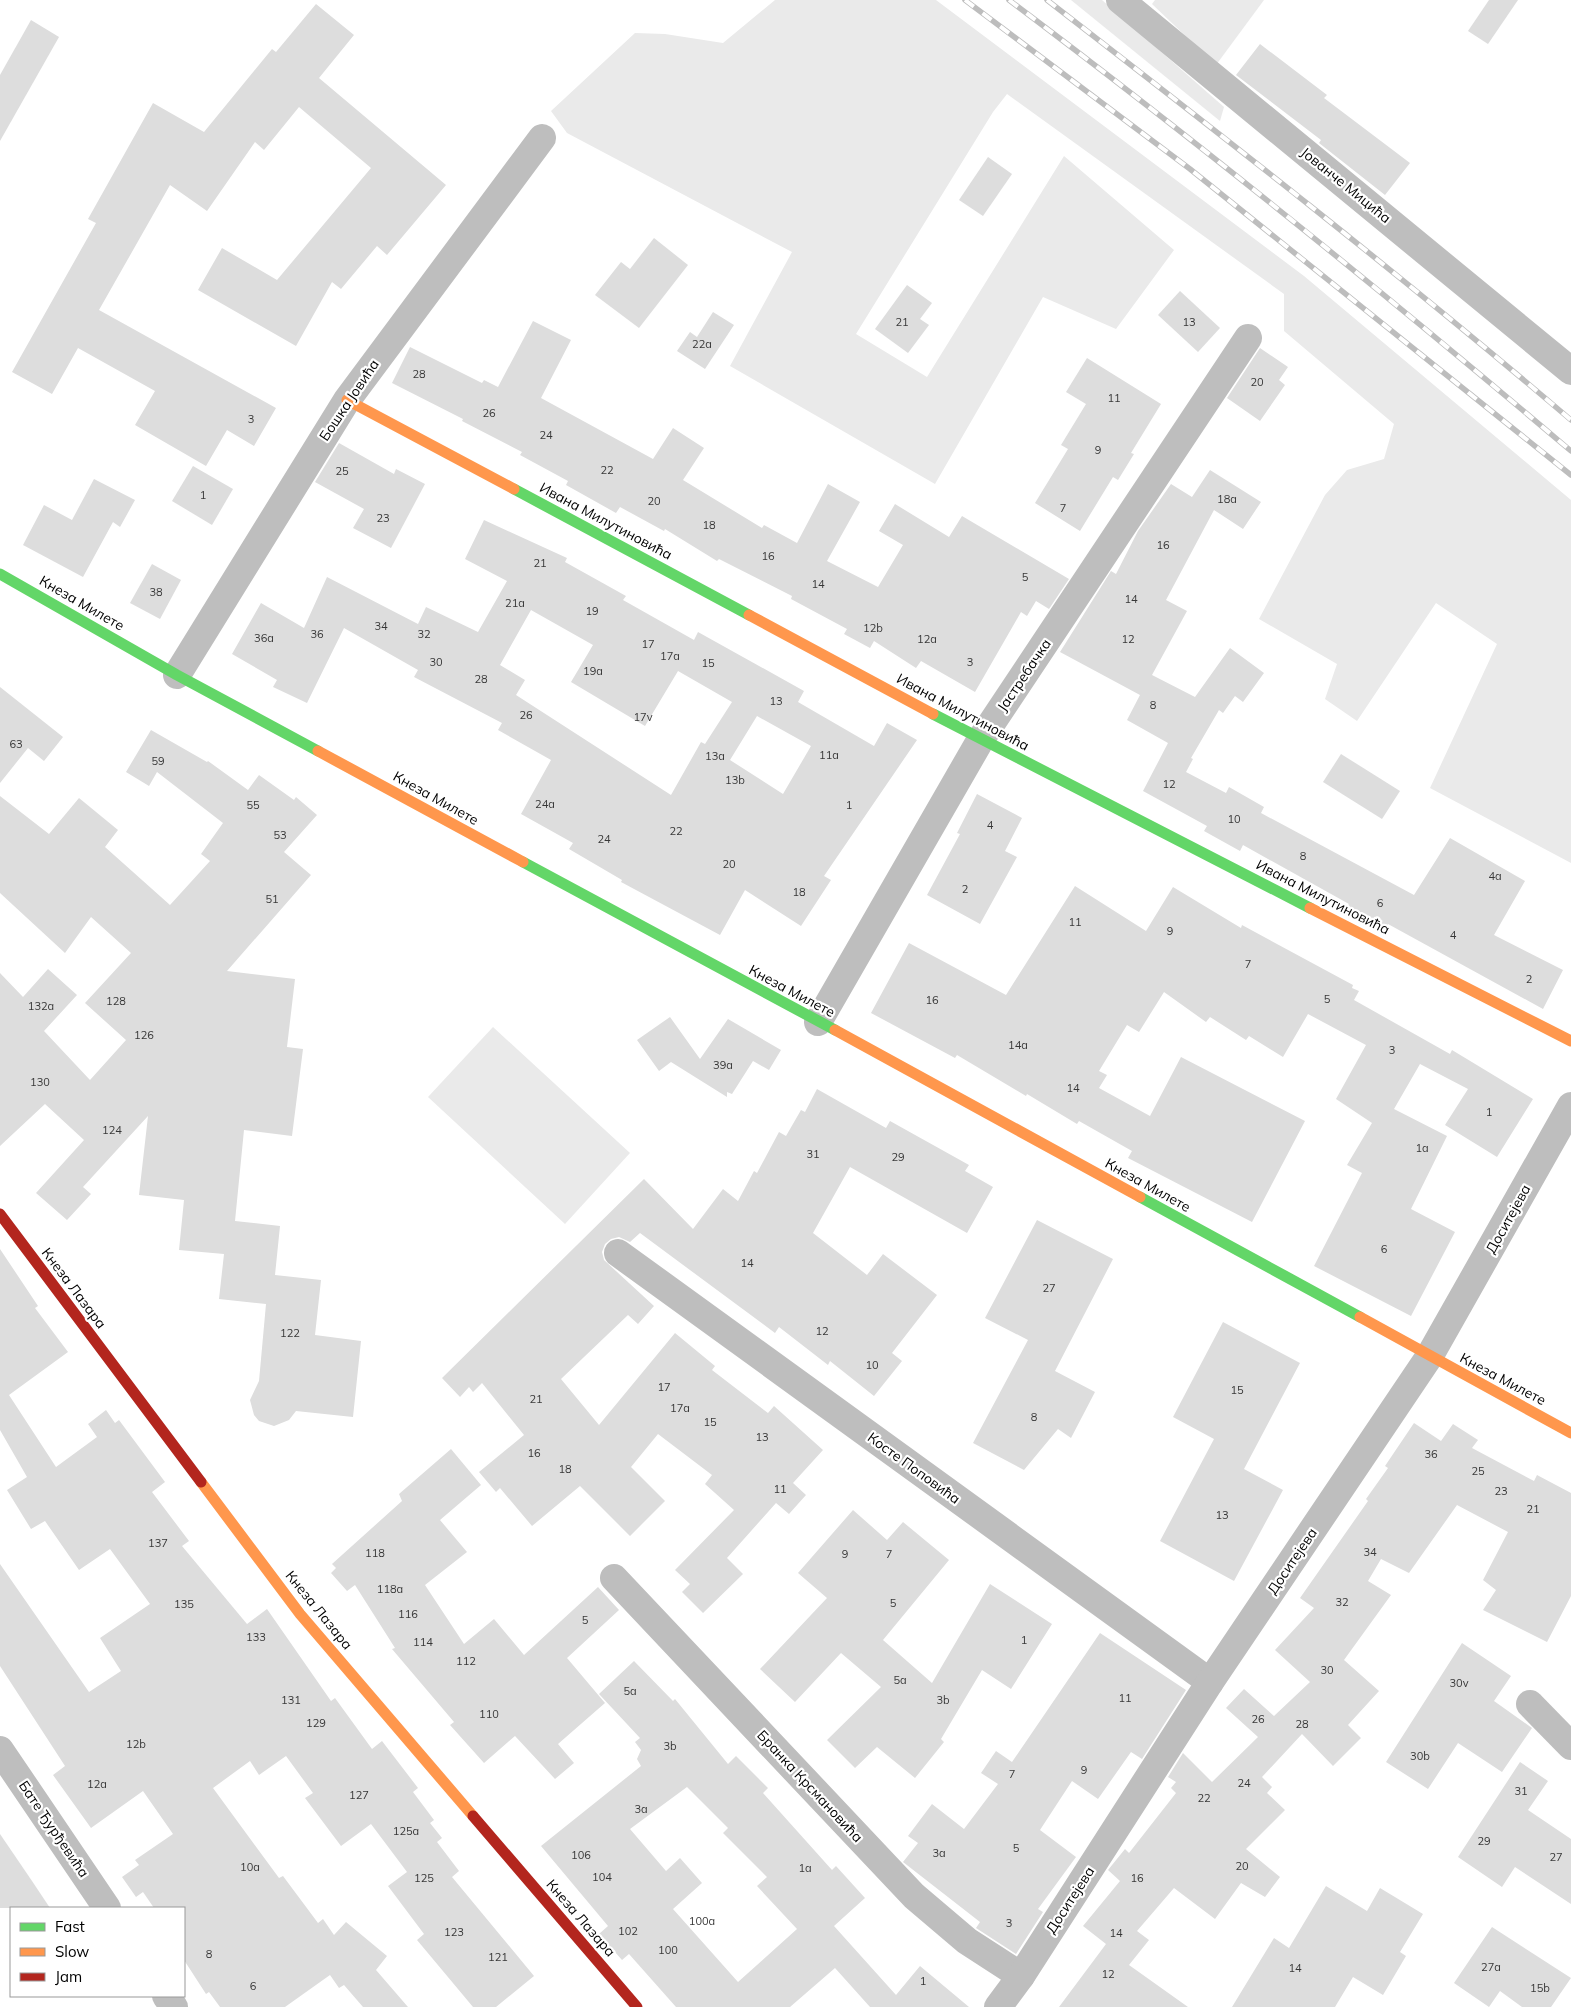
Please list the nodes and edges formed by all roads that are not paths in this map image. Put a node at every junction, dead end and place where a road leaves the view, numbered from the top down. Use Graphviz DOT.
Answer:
graph roads {
  1 [pos="1120,0"];
  2 [pos="542,138"];
  3 [pos="1248,338"];
  4 [pos="1571,371"];
  5 [pos="347,400"];
  6 [pos="0,574"];
  7 [pos="177,675"];
  8 [pos="981,739"];
  9 [pos="818,1022"];
  10 [pos="1571,1041"];
  11 [pos="1571,1106"];
  12 [pos="0,1214"];
  13 [pos="618,1254"];
  14 [pos="1429,1357"];
  15 [pos="1571,1433"];
  16 [pos="614,1578"];
  17 [pos="1210,1682"];
  18 [pos="1530,1704"];
  19 [pos="1571,1746"];
  20 [pos="0,1750"];
  21 [pos="106,1907"];
  22 [pos="1021,1976"];
  23 [pos="637,2007"];
  24 [pos="998,2007"];
  1 -- 4 [label="street, Јованче Мицића"];
  2 -- 5 [label="street, Бошка Јовића"];
  3 -- 8 [label="street, Јастребачка"];
  5 -- 7 [label="street, Бошка Јовића"];
  5 -- 8 [label="street, Ивана Милутиновића"];
  6 -- 7 [label="street, Кнеза Милете"];
  7 -- 9 [label="street, Кнеза Милете"];
  8 -- 9 [label="street, Јастребачка"];
  8 -- 10 [label="street, Ивана Милутиновића"];
  9 -- 14 [label="street, Кнеза Милете"];
  11 -- 14 [label="street, Доситејева"];
  12 -- 23 [label="street, Кнеза Лазара"];
  13 -- 17 [label="street, Косте Поповића"];
  14 -- 15 [label="street, Кнеза Милете"];
  14 -- 17 [label="street, Доситејева"];
  16 -- 22 [label="street, Бранка Крсмановића"];
  17 -- 22 [label="street, Доситејева"];
  18 -- 19 [label="street"];
  20 -- 21 [label="street, Бате Ђурђевића"];
  22 -- 24 [label="street, Доситејева"];
}
